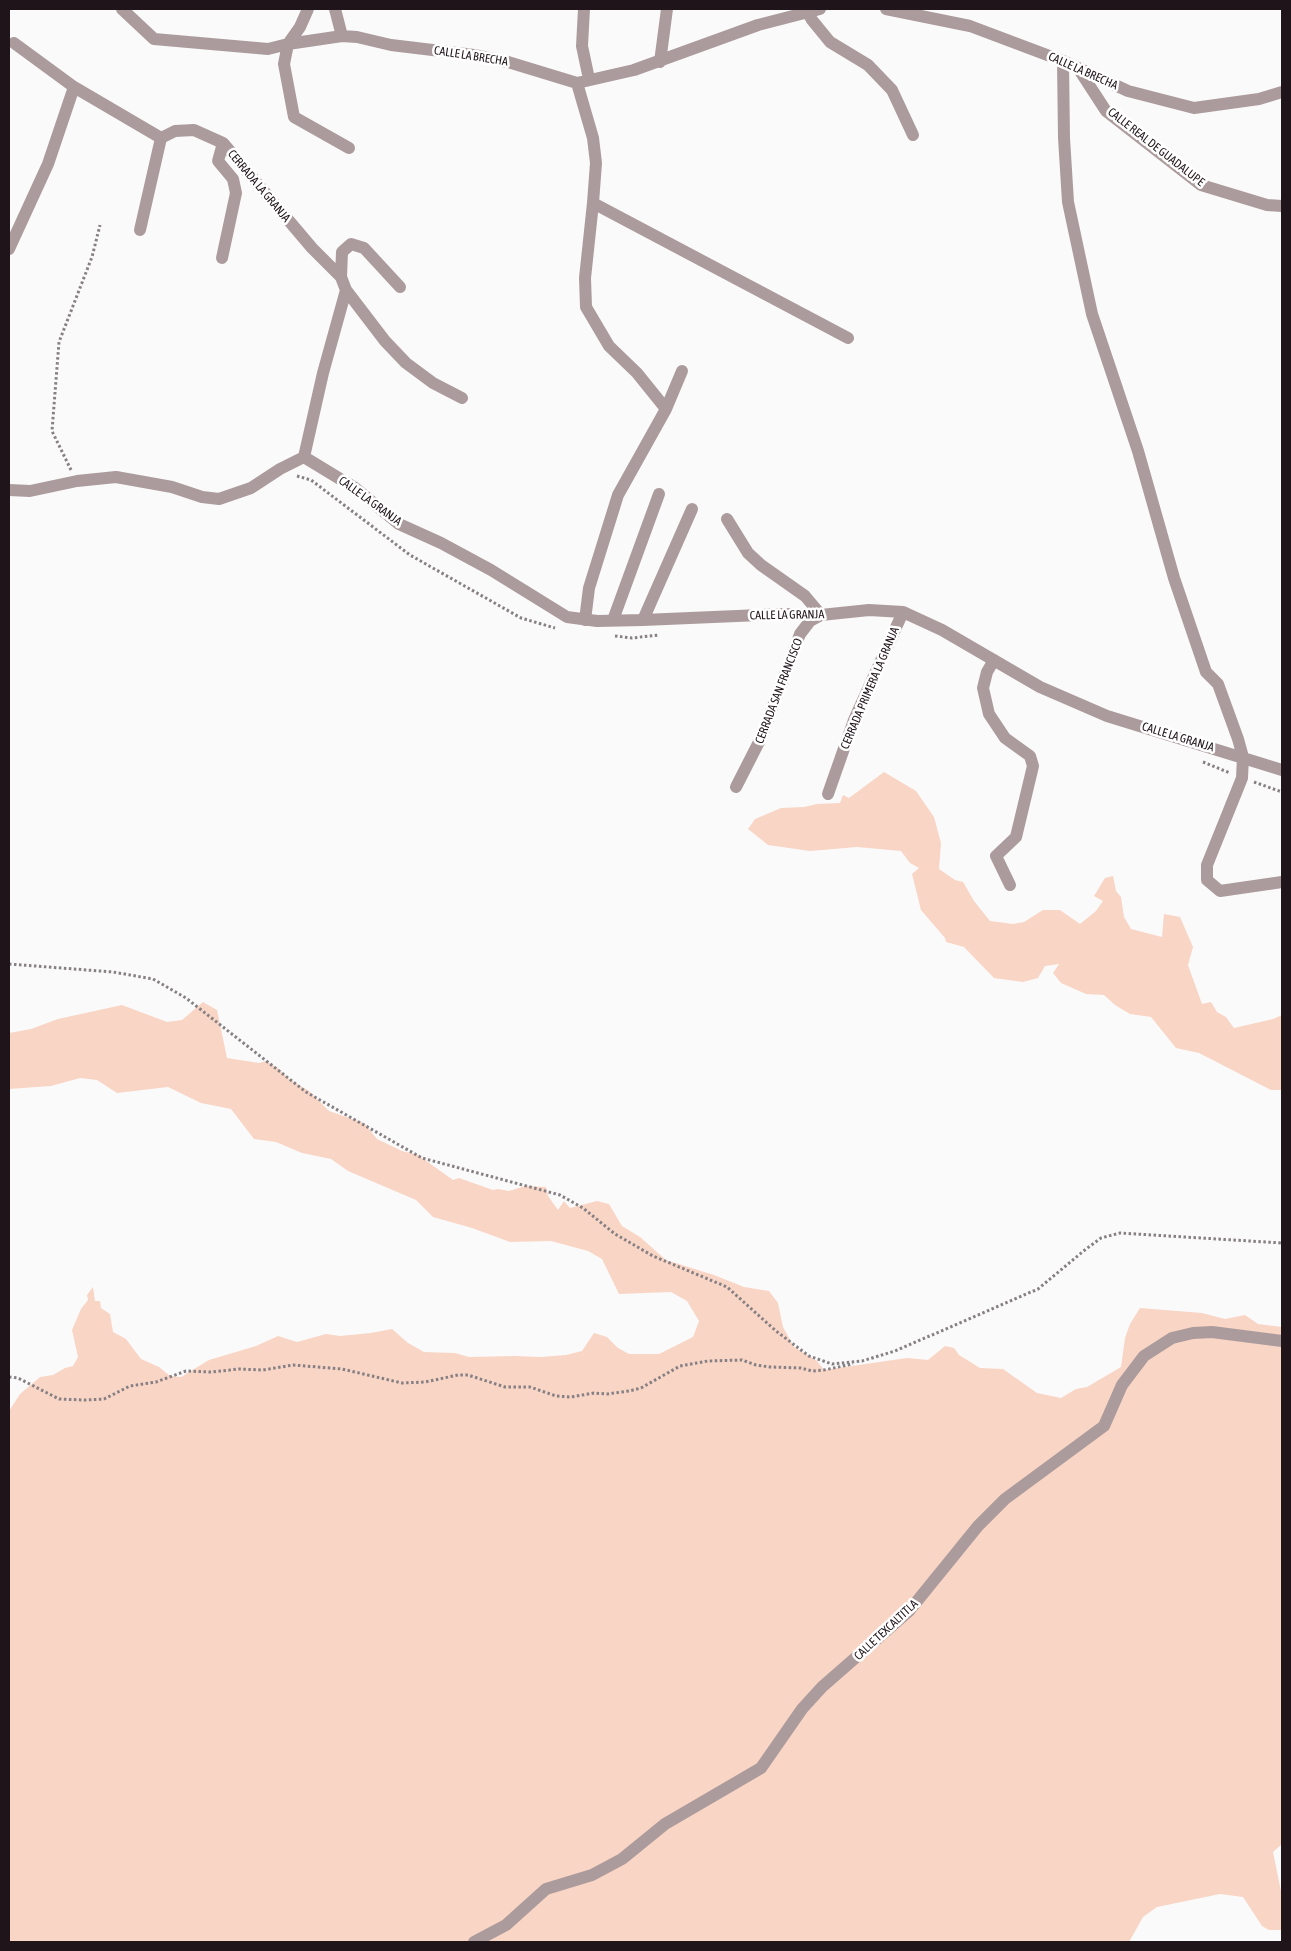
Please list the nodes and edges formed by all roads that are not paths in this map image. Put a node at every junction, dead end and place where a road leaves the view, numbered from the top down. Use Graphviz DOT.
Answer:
graph roads {
  1 [pos="122,9"];
  2 [pos="308,9"];
  3 [pos="335,9"];
  4 [pos="584,9"];
  5 [pos="667,9"];
  6 [pos="886,9"];
  7 [pos="814,10"];
  8 [pos="342,36"];
  9 [pos="14,43"];
  10 [pos="288,44"];
  11 [pos="1063,61"];
  12 [pos="660,62"];
  13 [pos="1078,68"];
  14 [pos="589,79"];
  15 [pos="577,83"];
  16 [pos="74,87"];
  17 [pos="1282,92"];
  18 [pos="913,136"];
  19 [pos="161,138"];
  20 [pos="222,143"];
  21 [pos="349,148"];
  22 [pos="593,203"];
  23 [pos="1282,206"];
  24 [pos="140,230"];
  25 [pos="9,248"];
  26 [pos="222,258"];
  27 [pos="341,277"];
  28 [pos="400,287"];
  29 [pos="346,290"];
  30 [pos="848,338"];
  31 [pos="682,372"];
  32 [pos="462,398"];
  33 [pos="666,409"];
  34 [pos="304,456"];
  35 [pos="9,490"];
  36 [pos="659,494"];
  37 [pos="692,509"];
  38 [pos="727,519"];
  39 [pos="903,612"];
  40 [pos="821,615"];
  41 [pos="585,620"];
  42 [pos="613,620"];
  43 [pos="643,620"];
  44 [pos="994,660"];
  45 [pos="1242,757"];
  46 [pos="1282,770"];
  47 [pos="736,787"];
  48 [pos="828,794"];
  49 [pos="1282,882"];
  50 [pos="1010,885"];
  51 [pos="1282,1341"];
  52 [pos="474,1942"];
  1 -- 10 [label="street, CALLE LA BRECHA"];
  2 -- 10 [label="street"];
  3 -- 8 [label="street"];
  4 -- 14 [label="street"];
  5 -- 12 [label="street"];
  6 -- 11 [label="street, CALLE LA BRECHA"];
  7 -- 12 [label="street"];
  7 -- 18 [label="street"];
  8 -- 10 [label="street, CALLE LA BRECHA"];
  8 -- 15 [label="street, CALLE LA BRECHA"];
  9 -- 16 [label="street"];
  10 -- 21 [label="street"];
  11 -- 13 [label="street, CALLE LA BRECHA"];
  11 -- 45 [label="street"];
  12 -- 14 [label="street"];
  13 -- 17 [label="street, CALLE LA BRECHA"];
  13 -- 23 [label="street, CALLE REAL DE GUADALUPE"];
  14 -- 15 [label="street"];
  15 -- 22 [label="street"];
  16 -- 19 [label="street"];
  16 -- 25 [label="street"];
  19 -- 20 [label="street, CERRADA LA GRANJA"];
  19 -- 24 [label="street"];
  20 -- 26 [label="street"];
  20 -- 27 [label="street, CERRADA LA GRANJA"];
  22 -- 30 [label="street"];
  22 -- 33 [label="street"];
  27 -- 28 [label="street"];
  27 -- 29 [label="street, CERRADA LA GRANJA"];
  29 -- 32 [label="street, CERRADA LA GRANJA"];
  29 -- 34 [label="street"];
  31 -- 33 [label="street"];
  33 -- 41 [label="street"];
  34 -- 35 [label="street"];
  34 -- 41 [label="street, CALLE LA GRANJA"];
  36 -- 42 [label="street"];
  37 -- 43 [label="street"];
  38 -- 40 [label="street"];
  39 -- 40 [label="street, CALLE LA GRANJA"];
  39 -- 44 [label="street, CALLE LA GRANJA"];
  39 -- 48 [label="street, CERRADA PRIMERA LA GRANJA"];
  40 -- 43 [label="street, CALLE LA GRANJA"];
  40 -- 47 [label="street, CERRADA SAN FRANCISCO"];
  41 -- 42 [label="street, CALLE LA GRANJA"];
  42 -- 43 [label="street, CALLE LA GRANJA"];
  44 -- 45 [label="street, CALLE LA GRANJA"];
  44 -- 50 [label="street"];
  45 -- 46 [label="street, CALLE LA GRANJA"];
  45 -- 49 [label="street"];
  51 -- 52 [label="street, CALLE TEXCALTITLA"];
}
